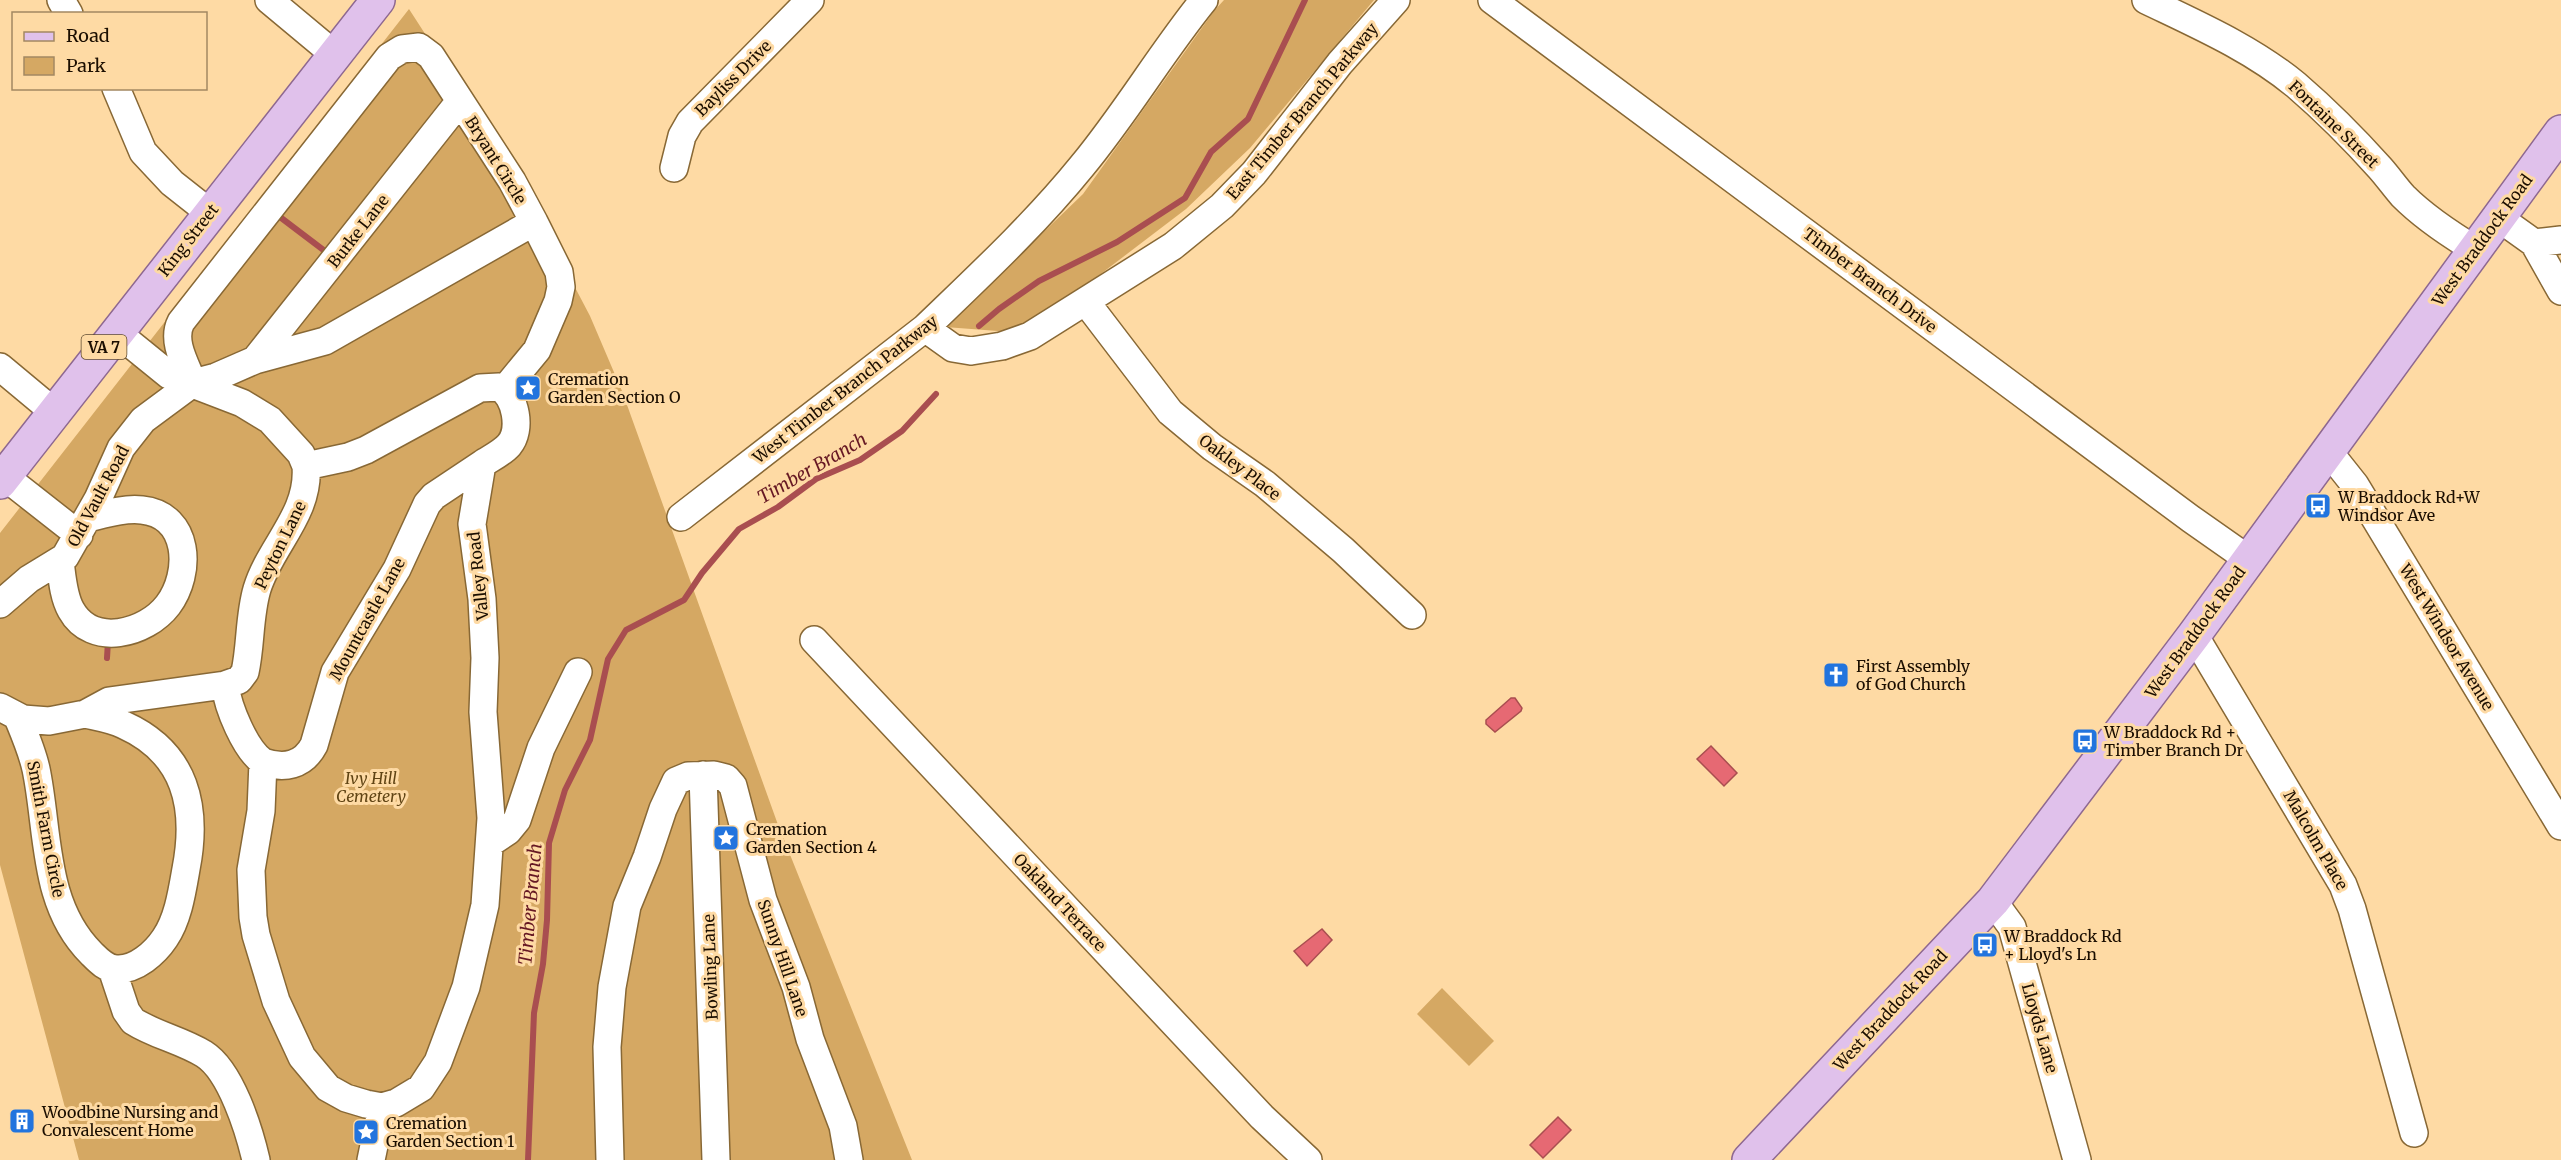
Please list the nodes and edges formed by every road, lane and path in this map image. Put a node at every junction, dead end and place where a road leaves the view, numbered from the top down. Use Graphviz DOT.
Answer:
graph roads {
  1 [pos="269,0"];
  2 [pos="378,0"];
  3 [pos="810,0"];
  4 [pos="1204,0"];
  5 [pos="1396,0"];
  6 [pos="1492,0"];
  7 [pos="2146,0"];
  8 [pos="335,56"];
  9 [pos="117,90"];
  10 [pos="460,101"];
  11 [pos="2561,132"];
  12 [pos="674,168"];
  13 [pos="210,213"];
  14 [pos="2499,218"];
  15 [pos="534,222"];
  16 [pos="2561,240"];
  17 [pos="2534,243"];
  18 [pos="2476,250"];
  19 [pos="2561,291"];
  20 [pos="1086,302"];
  21 [pos="925,328"];
  22 [pos="116,332"];
  23 [pos="255,360"];
  24 [pos="0,367"];
  25 [pos="193,383"];
  26 [pos="504,390"];
  27 [pos="54,412"];
  28 [pos="2328,451"];
  29 [pos="482,464"];
  30 [pos="306,465"];
  31 [pos="2,479"];
  32 [pos="681,517"];
  33 [pos="83,526"];
  34 [pos="2248,559"];
  35 [pos="60,561"];
  36 [pos="0,604"];
  37 [pos="1412,615"];
  38 [pos="2194,635"];
  39 [pos="814,640"];
  40 [pos="578,672"];
  41 [pos="225,685"];
  42 [pos="9,712"];
  43 [pos="85,714"];
  44 [pos="263,762"];
  45 [pos="703,775"];
  46 [pos="2561,826"];
  47 [pos="490,843"];
  48 [pos="1993,901"];
  49 [pos="112,969"];
  50 [pos="382,1107"];
  51 [pos="2414,1133"];
  52 [pos="256,1160"];
  53 [pos="371,1160"];
  54 [pos="610,1160"];
  55 [pos="716,1160"];
  56 [pos="849,1160"];
  57 [pos="1308,1160"];
  58 [pos="1749,1160"];
  59 [pos="2077,1160"];
  1 -- 8 [label="street"];
  2 -- 8 [label="main road, King Street / VA 7"];
  3 -- 12 [label="street, Bayliss Drive"];
  4 -- 21 [label="street, West Timber Branch Parkway"];
  5 -- 20 [label="street, East Timber Branch Parkway"];
  6 -- 34 [label="street, Timber Branch Drive"];
  7 -- 18 [label="street, Fontaine Street"];
  8 -- 13 [label="main road, King Street / VA 7"];
  9 -- 13 [label="street"];
  10 -- 15 [label="street, Bryant Circle"];
  10 -- 23 [label="street, Burke Lane"];
  10 -- 25 [label="street, Bryant Circle"];
  11 -- 14 [label="main road, West Braddock Road"];
  13 -- 22 [label="main road, King Street / VA 7"];
  14 -- 17 [label="street"];
  14 -- 18 [label="main road, West Braddock Road"];
  15 -- 23 [label="street, Bryant Circle"];
  15 -- 26 [label="street"];
  16 -- 17 [label="street"];
  17 -- 19 [label="street"];
  18 -- 28 [label="main road, West Braddock Road"];
  20 -- 21 [label="street, East Timber Branch Parkway"];
  20 -- 37 [label="street, Oakley Place"];
  21 -- 32 [label="street, West Timber Branch Parkway"];
  22 -- 25 [label="street"];
  22 -- 27 [label="main road, King Street / VA 7"];
  23 -- 25 [label="street, Bryant Circle"];
  24 -- 27 [label="street"];
  25 -- 30 [label="street"];
  25 -- 33 [label="street, Old Vault Road"];
  26 -- 29 [label="street"];
  26 -- 30 [label="street"];
  27 -- 31 [label="main road, King Street / VA 7"];
  28 -- 34 [label="main road, West Braddock Road"];
  28 -- 46 [label="street, West Windsor Avenue"];
  29 -- 44 [label="street, Mountcastle Lane"];
  29 -- 47 [label="street, Valley Road"];
  30 -- 41 [label="street, Peyton Lane"];
  31 -- 33 [label="street"];
  33 -- 35 [label="street, Old Vault Road"];
  33 -- 35 [label="street"];
  34 -- 38 [label="main road, West Braddock Road"];
  35 -- 36 [label="street, Old Vault Road"];
  38 -- 48 [label="main road, West Braddock Road"];
  38 -- 51 [label="street, Malcolm Place"];
  39 -- 57 [label="street, Oakland Terrace"];
  40 -- 47 [label="street"];
  41 -- 43 [label="street"];
  41 -- 44 [label="street"];
  42 -- 43 [label="street"];
  42 -- 49 [label="street, Smith Farm Circle"];
  43 -- 49 [label="street"];
  44 -- 50 [label="street"];
  45 -- 54 [label="street"];
  45 -- 55 [label="street, Bowling Lane"];
  45 -- 56 [label="street, Sunny Hill Lane"];
  47 -- 50 [label="street, Valley Road"];
  48 -- 58 [label="main road, West Braddock Road"];
  48 -- 59 [label="street, Lloyds Lane"];
  49 -- 52 [label="street"];
  50 -- 53 [label="street"];
}
